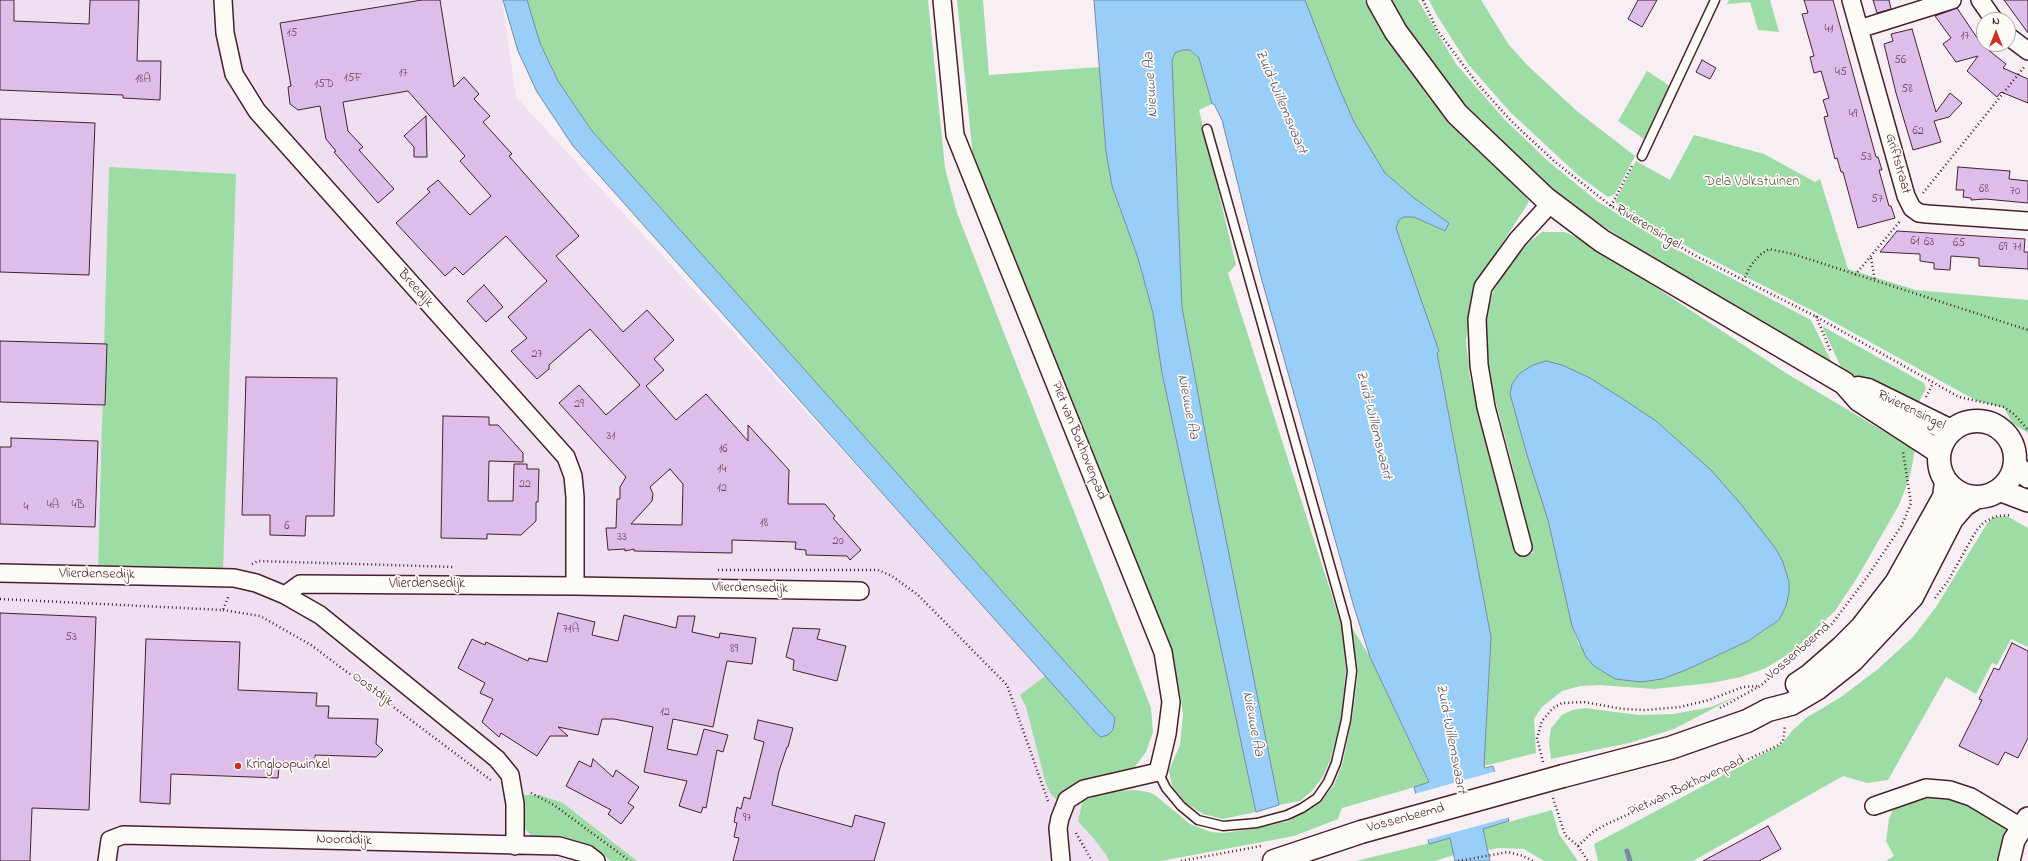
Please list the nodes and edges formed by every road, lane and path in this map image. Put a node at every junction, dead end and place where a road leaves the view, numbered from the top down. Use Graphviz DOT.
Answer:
graph roads {
  1 [pos="223,0"];
  2 [pos="942,0"];
  3 [pos="1378,0"];
  4 [pos="1423,0"];
  5 [pos="1715,0"];
  6 [pos="1851,0"];
  7 [pos="1952,0"];
  8 [pos="1980,0"];
  9 [pos="1988,12"];
  10 [pos="1859,29"];
  11 [pos="2016,42"];
  12 [pos="2028,51"];
  13 [pos="2028,63"];
  14 [pos="1207,129"];
  15 [pos="1642,156"];
  16 [pos="1551,202"];
  17 [pos="1611,206"];
  18 [pos="1912,208"];
  19 [pos="2028,221"];
  20 [pos="1871,258"];
  21 [pos="1855,275"];
  22 [pos="1743,281"];
  23 [pos="1875,281"];
  24 [pos="1816,316"];
  25 [pos="2028,330"];
  26 [pos="1832,356"];
  27 [pos="1933,383"];
  28 [pos="1912,422"];
  29 [pos="2028,430"];
  30 [pos="1951,431"];
  31 [pos="1939,452"];
  32 [pos="2022,471"];
  33 [pos="1946,482"];
  34 [pos="1999,490"];
  35 [pos="1977,497"];
  36 [pos="2028,501"];
  37 [pos="1523,547"];
  38 [pos="711,570"];
  39 [pos="0,573"];
  40 [pos="575,586"];
  41 [pos="860,591"];
  42 [pos="284,595"];
  43 [pos="224,610"];
  44 [pos="1760,686"];
  45 [pos="1716,710"];
  46 [pos="1776,716"];
  47 [pos="1544,765"];
  48 [pos="1158,772"];
  49 [pos="512,788"];
  50 [pos="1552,795"];
  51 [pos="1874,806"];
  52 [pos="1060,818"];
  53 [pos="2025,822"];
  54 [pos="515,846"];
  55 [pos="1578,846"];
  56 [pos="107,861"];
  57 [pos="596,861"];
  58 [pos="630,861"];
  59 [pos="1061,861"];
  60 [pos="1092,861"];
  61 [pos="1274,861"];
  62 [pos="1458,861"];
  63 [pos="1533,861"];
  64 [pos="1588,861"];
  65 [pos="2009,861"];
  1 -- 40 [label="street, Breedijk"];
  2 -- 48 [label="street, Piet van Bokhovenpad"];
  3 -- 16 [label="main road, Rivierensingel"];
  4 -- 17 [label="path, Rivierensingel"];
  5 -- 15 [label="lane"];
  6 -- 10 [label="street, Griftstraat"];
  7 -- 10 [label="street"];
  8 -- 9 [label="street"];
  10 -- 18 [label="street, Griftstraat"];
  11 -- 12 [label="street"];
  13 -- 18 [label="path"];
  14 -- 48 [label="lane"];
  15 -- 17 [label="path"];
  16 -- 28 [label="main road, Rivierensingel"];
  16 -- 37 [label="street"];
  17 -- 22 [label="path, Rivierensingel"];
  18 -- 19 [label="street, Griftstraat"];
  18 -- 20 [label="path"];
  20 -- 21 [label="path"];
  20 -- 23 [label="path"];
  21 -- 22 [label="path"];
  21 -- 23 [label="path"];
  22 -- 24 [label="path, Rivierensingel"];
  23 -- 25 [label="path"];
  24 -- 26 [label="path"];
  24 -- 27 [label="path, Rivierensingel"];
  27 -- 28 [label="path, Vossenbeemd"];
  27 -- 29 [label="path, Rivierensingel"];
  28 -- 30 [label="main road, Rivierensingel"];
  28 -- 31 [label="main road, Rivierensingel"];
  28 -- 44 [label="path, Vossenbeemd"];
  30 -- 31 [label="main road"];
  30 -- 32 [label="main road"];
  31 -- 33 [label="main road"];
  32 -- 34 [label="main road"];
  33 -- 35 [label="main road"];
  33 -- 46 [label="main road, Vossenbeemd"];
  34 -- 35 [label="main road"];
  34 -- 36 [label="street"];
  35 -- 46 [label="main road, Vossenbeemd"];
  38 -- 52 [label="path"];
  39 -- 42 [label="street, Vlierdensedijk"];
  40 -- 41 [label="street, Vlierdensedijk"];
  40 -- 42 [label="street, Vlierdensedijk"];
  42 -- 49 [label="street, Oostdijk"];
  43 -- 49 [label="path, Oostdijk"];
  44 -- 45 [label="path, Vossenbeemd"];
  44 -- 47 [label="path"];
  46 -- 55 [label="path, Piet van Bokhovenpad"];
  46 -- 61 [label="main road, Vossenbeemd, bridge"];
  48 -- 52 [label="street"];
  49 -- 54 [label="street, Oostdijk"];
  49 -- 58 [label="path, Oostdijk"];
  50 -- 55 [label="path"];
  51 -- 53 [label="street"];
  52 -- 59 [label="street"];
  52 -- 60 [label="path"];
  53 -- 65 [label="street"];
  54 -- 56 [label="street, Noorddijk"];
  54 -- 57 [label="street, Noorddijk"];
  55 -- 64 [label="path"];
  62 -- 63 [label="path"];
}
